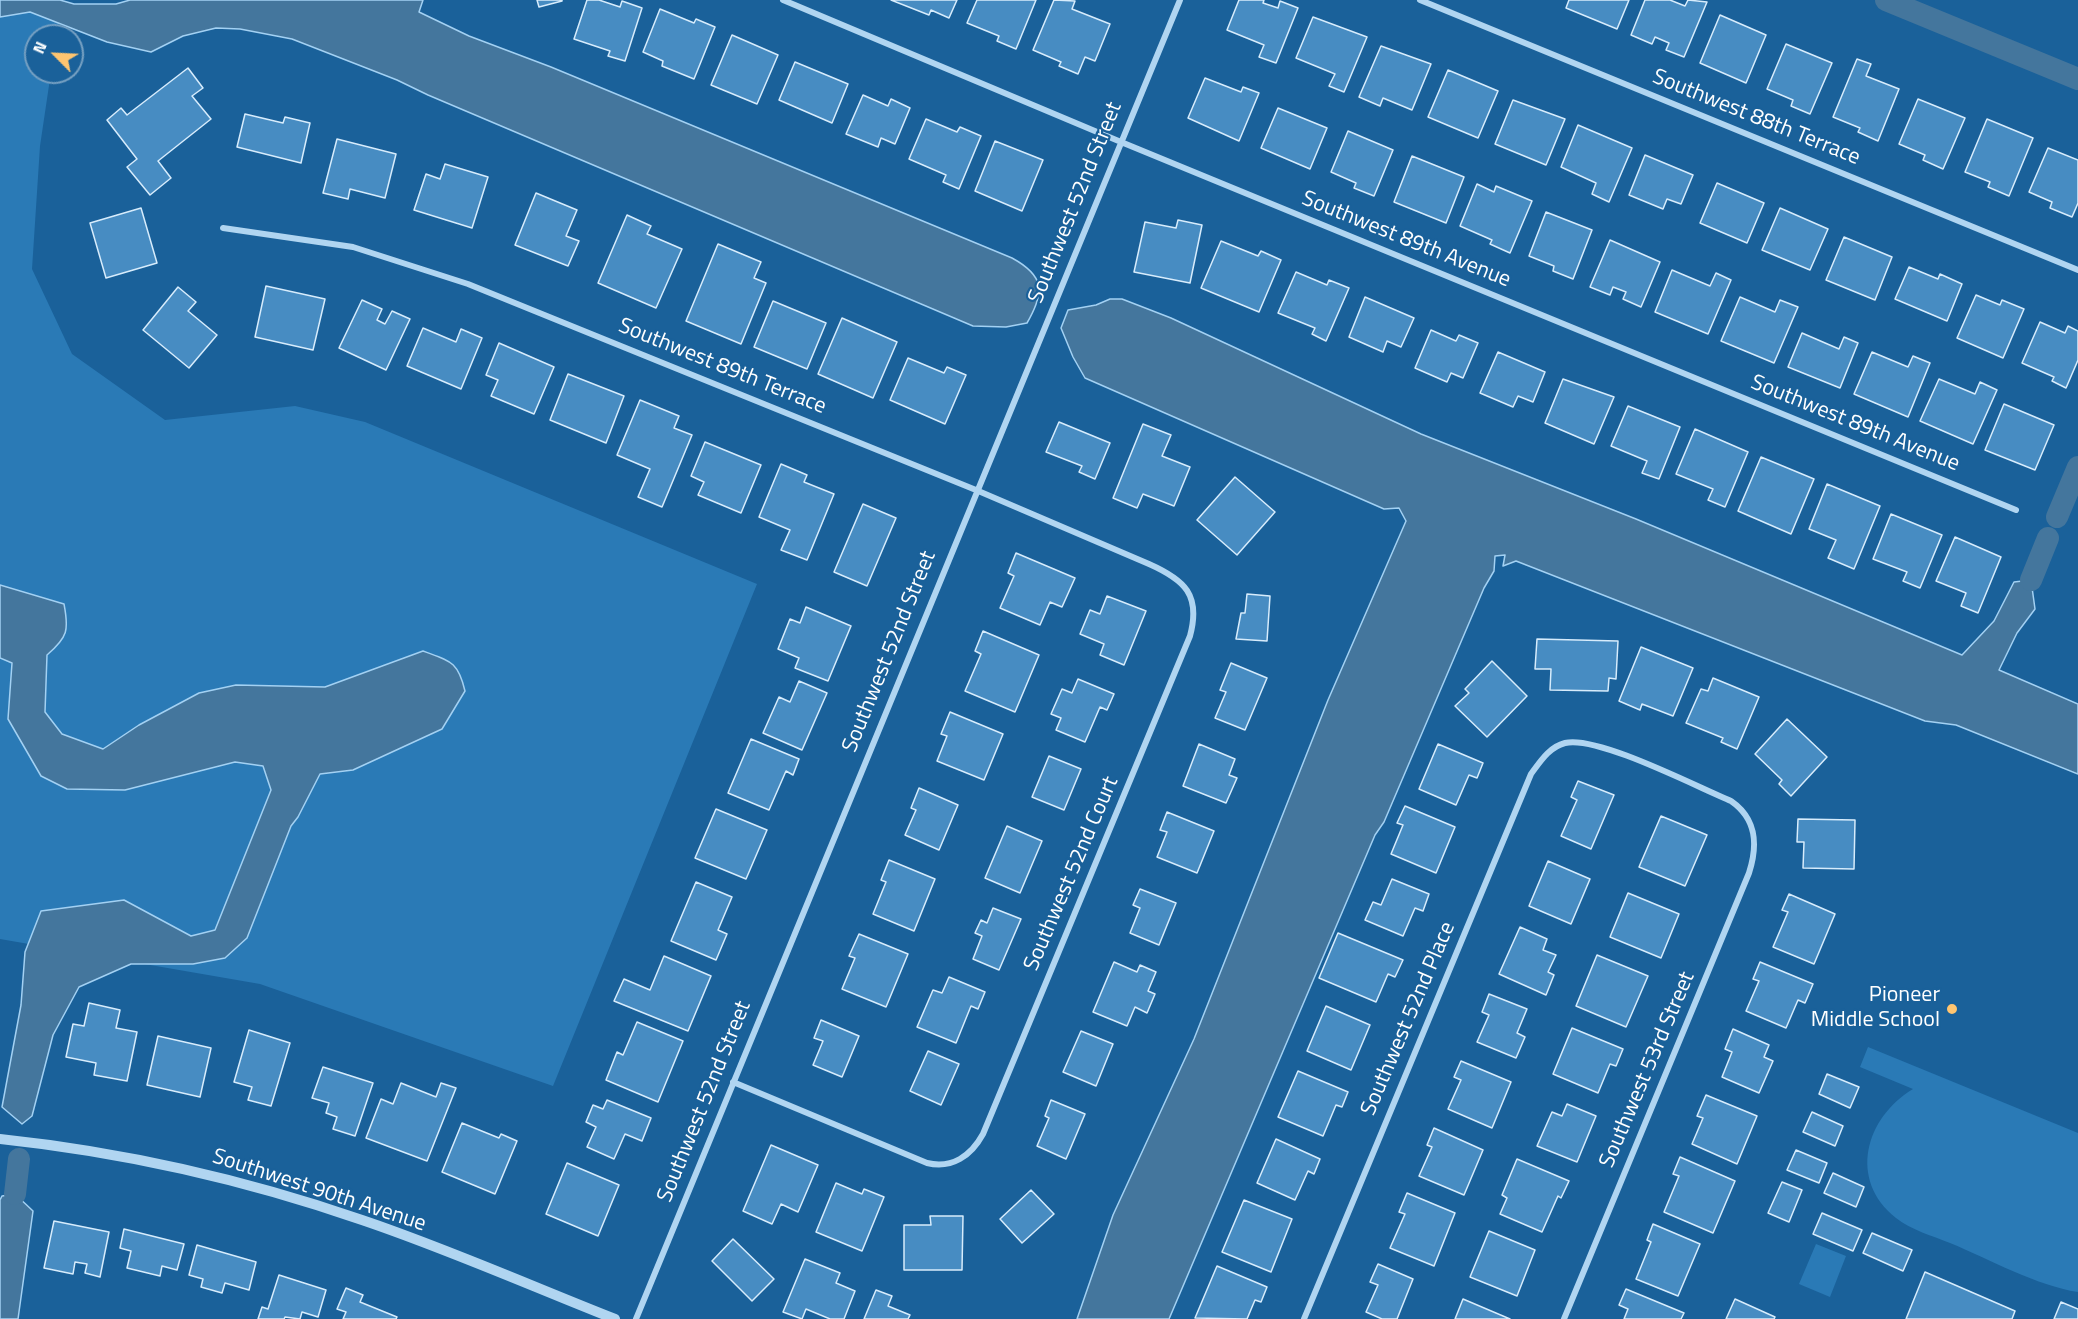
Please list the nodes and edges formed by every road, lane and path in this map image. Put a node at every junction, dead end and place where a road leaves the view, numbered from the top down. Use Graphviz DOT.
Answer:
graph roads {
  1 [pos="783,0"];
  2 [pos="1180,0"];
  3 [pos="1420,0"];
  4 [pos="1121,142"];
  5 [pos="223,228"];
  6 [pos="2078,270"];
  7 [pos="976,490"];
  8 [pos="2016,510"];
  9 [pos="1188,591"];
  10 [pos="1754,833"];
  11 [pos="733,1082"];
  12 [pos="0,1140"];
  13 [pos="615,1319"];
  14 [pos="636,1319"];
  15 [pos="1304,1319"];
  16 [pos="1564,1319"];
  1 -- 4 [label="street, Southwest 89th Avenue"];
  2 -- 4 [label="street, Southwest 52nd Street"];
  3 -- 6 [label="street, Southwest 88th Terrace"];
  4 -- 7 [label="street, Southwest 52nd Street"];
  4 -- 8 [label="street, Southwest 89th Avenue"];
  5 -- 7 [label="street, Southwest 89th Terrace"];
  7 -- 9 [label="street, Southwest 89th Terrace"];
  7 -- 11 [label="street, Southwest 52nd Street"];
  9 -- 11 [label="street, Southwest 52nd Court"];
  10 -- 15 [label="street, Southwest 52nd Place"];
  10 -- 16 [label="street, Southwest 53rd Street"];
  11 -- 14 [label="street, Southwest 52nd Street"];
  12 -- 13 [label="street, Southwest 90th Avenue"];
}
